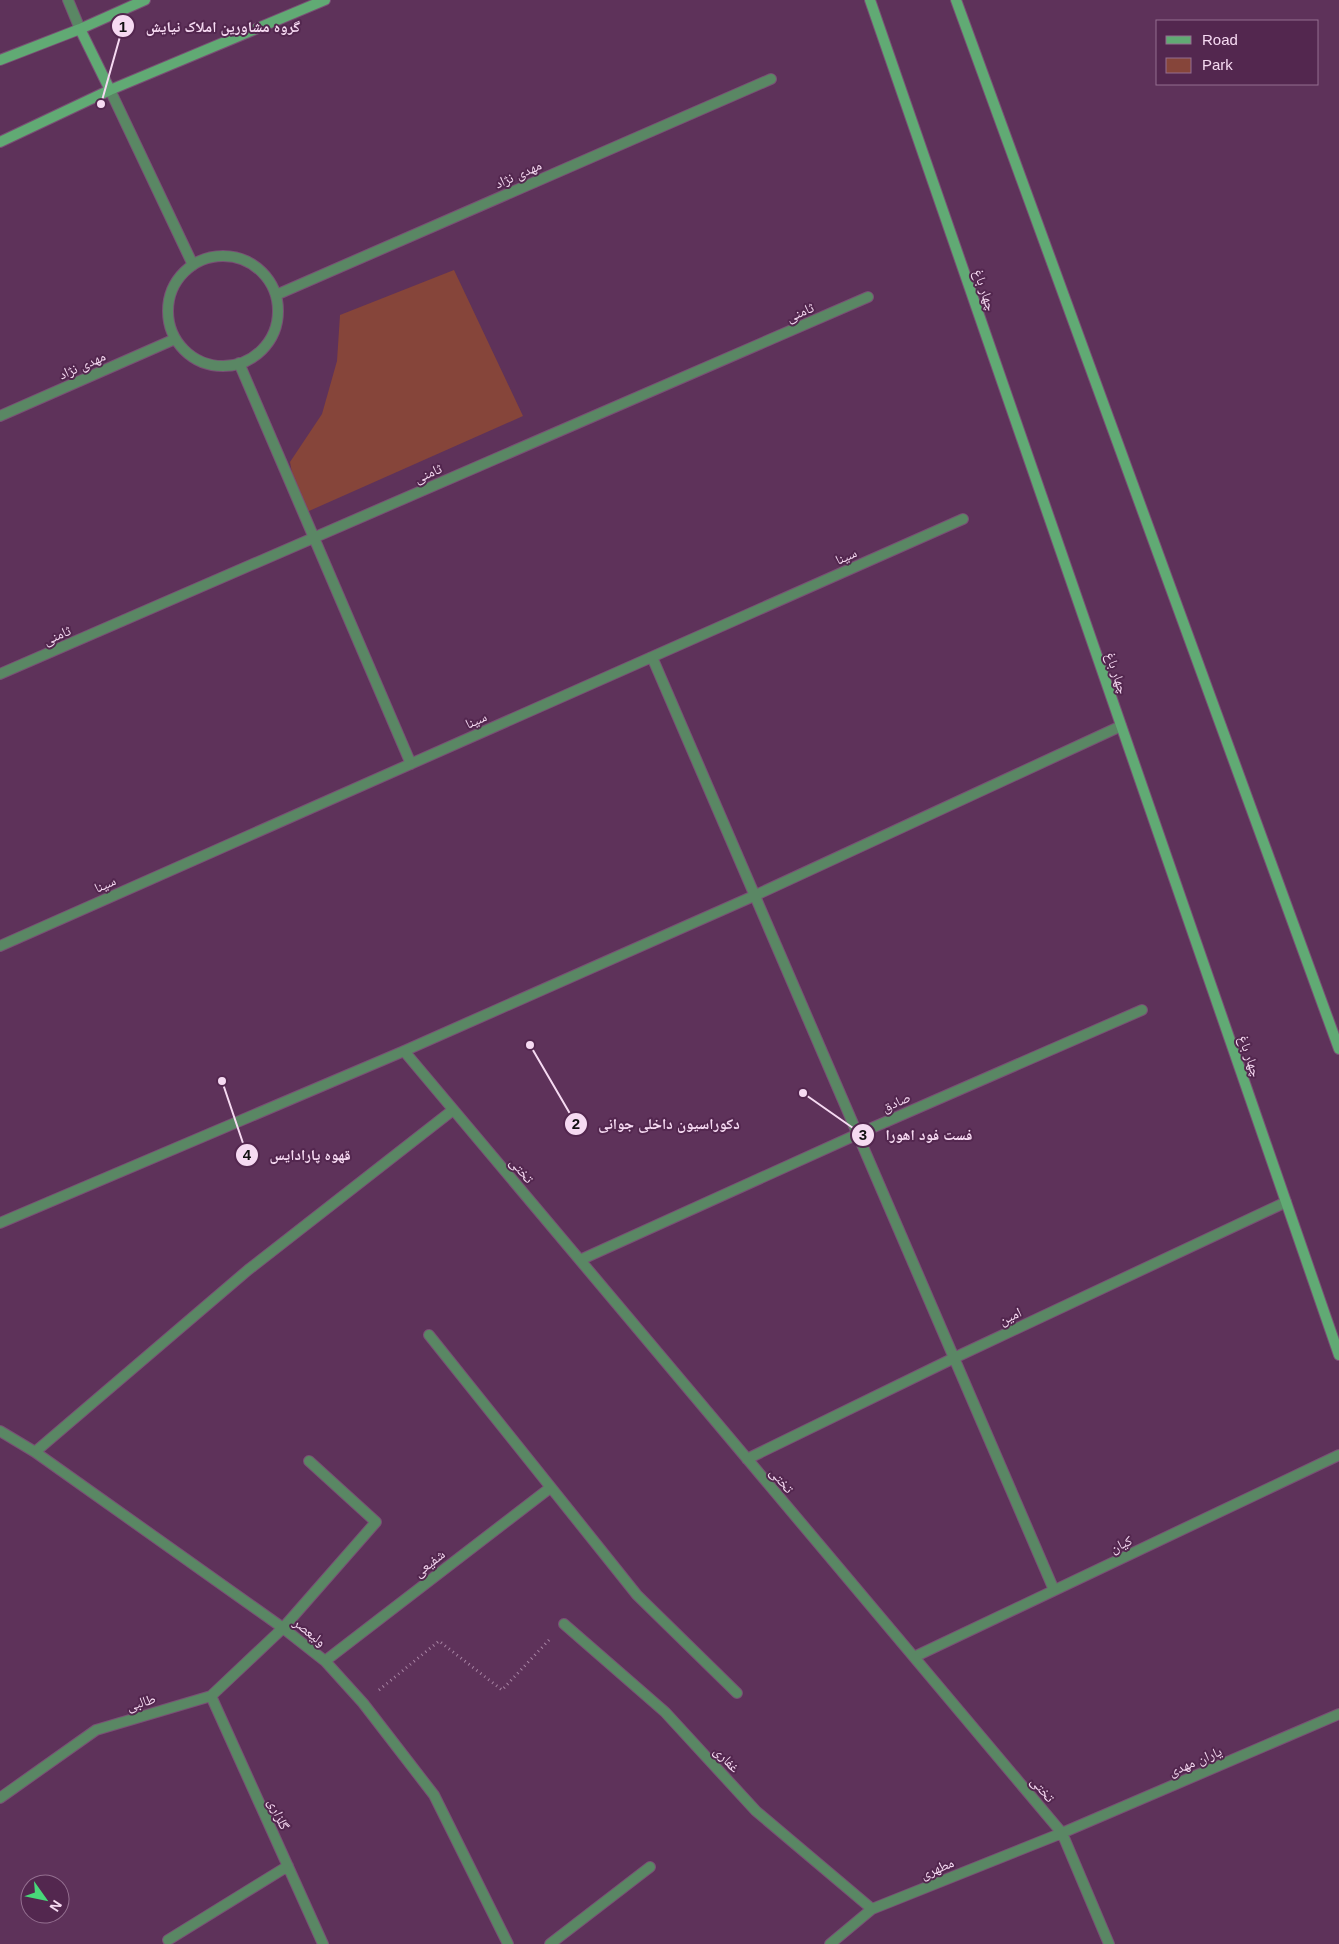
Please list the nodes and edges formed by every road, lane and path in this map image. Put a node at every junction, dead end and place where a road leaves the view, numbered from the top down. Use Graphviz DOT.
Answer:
graph roads {
  1 [pos="68,0"];
  2 [pos="145,0"];
  3 [pos="325,0"];
  4 [pos="870,0"];
  5 [pos="956,0"];
  6 [pos="80,29"];
  7 [pos="0,60"];
  8 [pos="771,79"];
  9 [pos="110,90"];
  10 [pos="0,142"];
  11 [pos="193,265"];
  12 [pos="276,295"];
  13 [pos="868,297"];
  14 [pos="175,339"];
  15 [pos="239,363"];
  16 [pos="0,416"];
  17 [pos="963,519"];
  18 [pos="314,538"];
  19 [pos="652,657"];
  20 [pos="0,674"];
  21 [pos="1121,726"];
  22 [pos="411,764"];
  23 [pos="756,895"];
  24 [pos="0,946"];
  25 [pos="1142,1010"];
  26 [pos="1339,1049"];
  27 [pos="404,1051"];
  28 [pos="453,1110"];
  29 [pos="858,1134"];
  30 [pos="1286,1202"];
  31 [pos="0,1223"];
  32 [pos="580,1260"];
  33 [pos="429,1335"];
  34 [pos="1339,1355"];
  35 [pos="954,1358"];
  36 [pos="0,1431"];
  37 [pos="35,1452"];
  38 [pos="1339,1455"];
  39 [pos="747,1459"];
  40 [pos="309,1461"];
  41 [pos="550,1488"];
  42 [pos="1054,1590"];
  43 [pos="564,1624"];
  44 [pos="283,1628"];
  45 [pos="914,1657"];
  46 [pos="325,1661"];
  47 [pos="737,1692"];
  48 [pos="211,1696"];
  49 [pos="363,1703"];
  50 [pos="1339,1714"];
  51 [pos="0,1798"];
  52 [pos="1062,1833"];
  53 [pos="288,1866"];
  54 [pos="650,1867"];
  55 [pos="872,1909"];
  56 [pos="168,1940"];
  57 [pos="323,1944"];
  58 [pos="508,1944"];
  59 [pos="550,1944"];
  60 [pos="830,1944"];
  61 [pos="1109,1944"];
  1 -- 6 [label="street"];
  2 -- 6 [label="street"];
  3 -- 9 [label="street"];
  4 -- 21 [label="street, چهار باغ"];
  5 -- 26 [label="street"];
  6 -- 7 [label="street"];
  6 -- 9 [label="street"];
  8 -- 12 [label="street, مهدی نژاد"];
  9 -- 10 [label="street"];
  9 -- 11 [label="street"];
  11 -- 12 [label="street"];
  11 -- 14 [label="street"];
  12 -- 15 [label="street"];
  13 -- 18 [label="street, ثامنی"];
  14 -- 15 [label="street"];
  14 -- 16 [label="street, مهدی نژاد"];
  15 -- 18 [label="street"];
  17 -- 19 [label="street, سینا"];
  18 -- 20 [label="street, ثامنی"];
  18 -- 22 [label="street"];
  19 -- 22 [label="street, سینا"];
  19 -- 23 [label="street"];
  21 -- 23 [label="street"];
  21 -- 30 [label="street, چهار باغ"];
  22 -- 24 [label="street, سینا"];
  23 -- 27 [label="street"];
  23 -- 29 [label="street"];
  25 -- 29 [label="street, صادق"];
  27 -- 28 [label="street, تختی"];
  27 -- 31 [label="street"];
  28 -- 32 [label="street, تختی"];
  28 -- 37 [label="street"];
  29 -- 32 [label="street, صادق"];
  29 -- 35 [label="street"];
  30 -- 34 [label="street, چهار باغ"];
  30 -- 35 [label="street, امین"];
  32 -- 39 [label="street, تختی"];
  33 -- 41 [label="street"];
  35 -- 39 [label="street, امین"];
  35 -- 42 [label="street"];
  36 -- 37 [label="street, ولیعصر"];
  37 -- 44 [label="street, ولیعصر"];
  38 -- 42 [label="street, کیان"];
  39 -- 45 [label="street, تختی"];
  40 -- 44 [label="street, طالبی"];
  41 -- 46 [label="street, شفیعی"];
  41 -- 47 [label="street"];
  42 -- 45 [label="street, کیان"];
  43 -- 49 [label="path"];
  43 -- 55 [label="street, غفاری"];
  44 -- 46 [label="street, ولیعصر"];
  44 -- 48 [label="street, طالبی"];
  45 -- 52 [label="street, تختی"];
  46 -- 49 [label="street, ولیعصر"];
  48 -- 51 [label="street, طالبی"];
  48 -- 53 [label="street, گلزاری"];
  49 -- 58 [label="street, ولیعصر"];
  50 -- 52 [label="street, یاران مهدی"];
  52 -- 55 [label="street, مطهری"];
  52 -- 61 [label="street, تختی"];
  53 -- 56 [label="street"];
  53 -- 57 [label="street, گلزاری"];
  54 -- 59 [label="street"];
  55 -- 60 [label="street, مطهری"];
}
